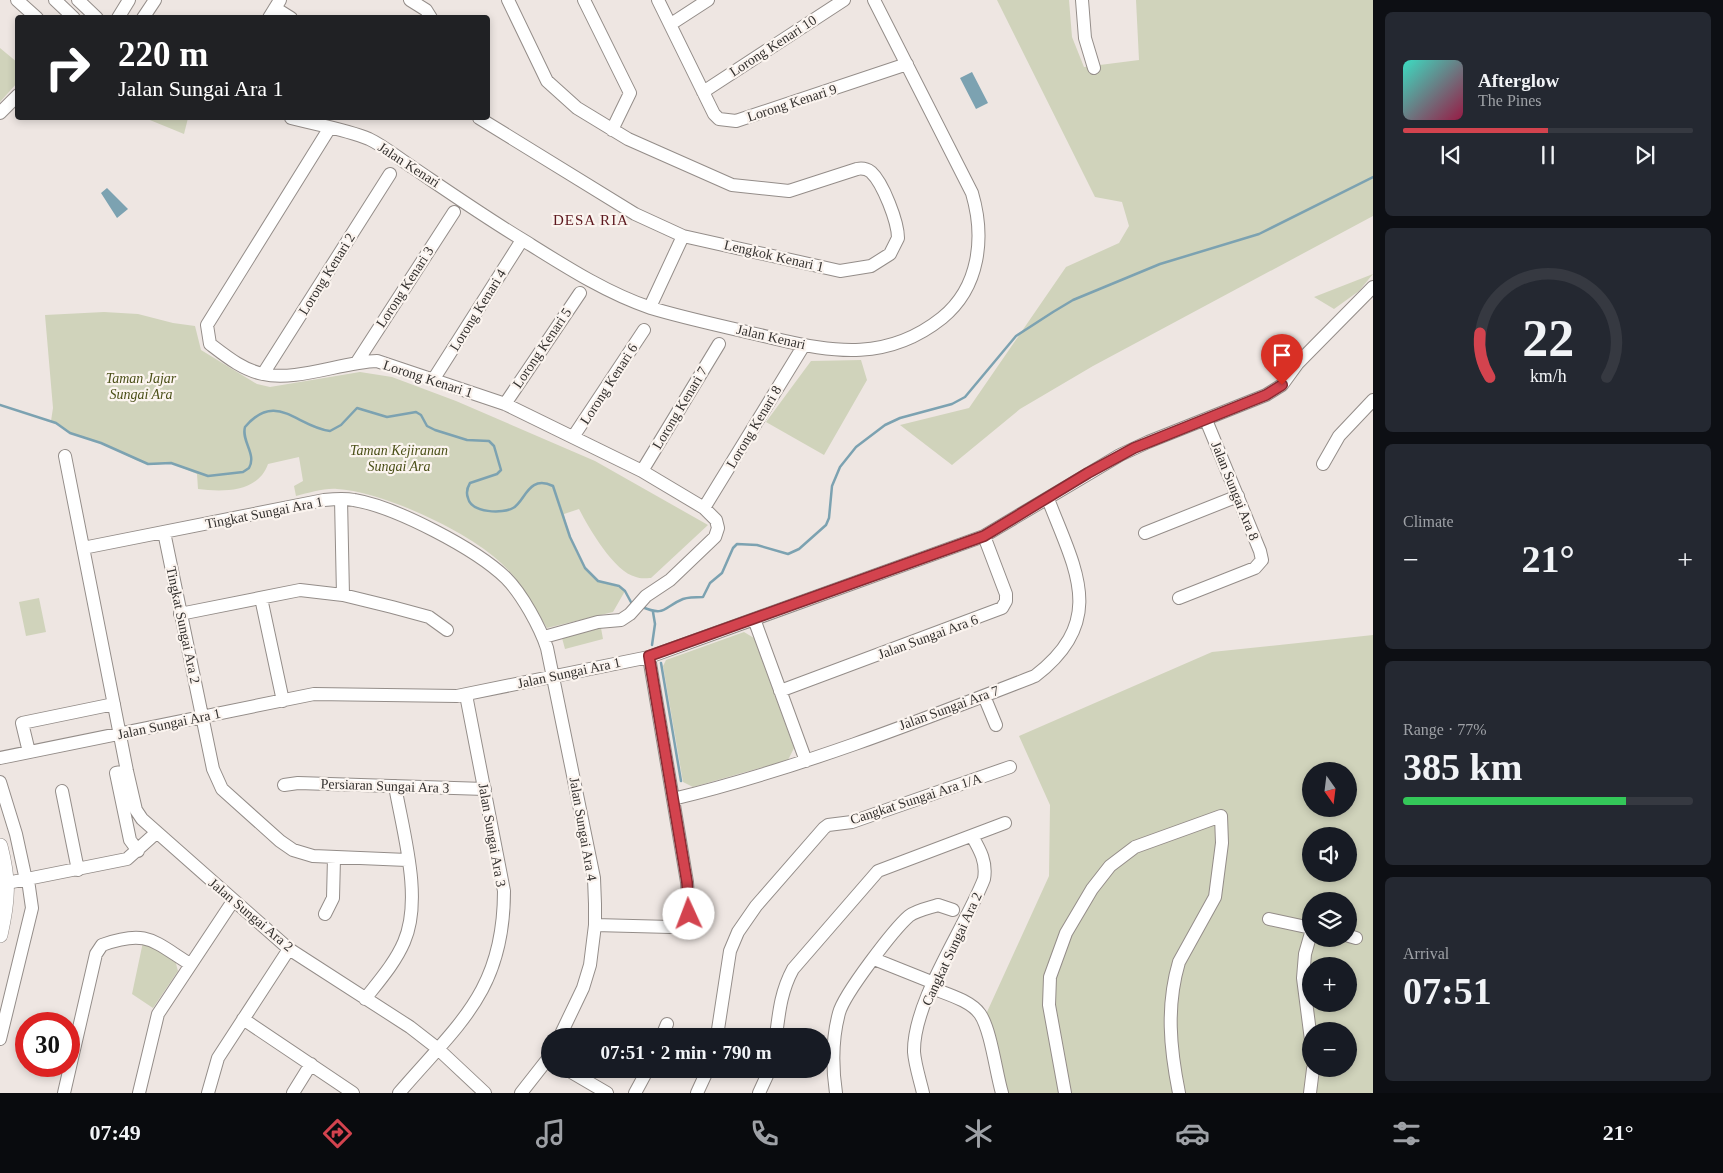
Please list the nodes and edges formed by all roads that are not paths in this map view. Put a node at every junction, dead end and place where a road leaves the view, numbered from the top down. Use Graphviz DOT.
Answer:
graph roads {
  1 [pos="17,0"];
  2 [pos="46,0"];
  3 [pos="55,0"];
  4 [pos="78,0"];
  5 [pos="129,0"];
  6 [pos="154,0"];
  7 [pos="410,0"];
  8 [pos="508,0"];
  9 [pos="584,0"];
  10 [pos="658,0"];
  11 [pos="708,0"];
  12 [pos="844,0"];
  13 [pos="874,0"];
  14 [pos="1082,0"];
  15 [pos="34,15"];
  16 [pos="61,15"];
  17 [pos="71,15"];
  18 [pos="94,15"];
  19 [pos="120,15"];
  20 [pos="145,15"];
  21 [pos="429,15"];
  22 [pos="671,24"];
  23 [pos="907,64"];
  24 [pos="1094,68"];
  25 [pos="703,92"];
  26 [pos="15,98"];
  27 [pos="0,113"];
  28 [pos="299,120"];
  29 [pos="482,120"];
  30 [pos="329,128"];
  31 [pos="612,130"];
  32 [pos="390,174"];
  33 [pos="454,212"];
  34 [pos="683,236"];
  35 [pos="522,240"];
  36 [pos="1373,287"];
  37 [pos="580,292"];
  38 [pos="650,308"];
  39 [pos="644,330"];
  40 [pos="719,344"];
  41 [pos="804,345"];
  42 [pos="357,362"];
  43 [pos="263,374"];
  44 [pos="433,380"];
  45 [pos="1373,400"];
  46 [pos="505,404"];
  47 [pos="1206,420"];
  48 [pos="573,437"];
  49 [pos="65,456"];
  50 [pos="1323,464"];
  51 [pos="642,471"];
  52 [pos="1238,496"];
  53 [pos="341,499"];
  54 [pos="1048,499"];
  55 [pos="704,508"];
  56 [pos="164,532"];
  57 [pos="1145,533"];
  58 [pos="984,536"];
  59 [pos="83,548"];
  60 [pos="343,595"];
  61 [pos="260,598"];
  62 [pos="1179,598"];
  63 [pos="180,614"];
  64 [pos="754,619"];
  65 [pos="447,630"];
  66 [pos="544,637"];
  67 [pos="649,656"];
  68 [pos="554,677"];
  69 [pos="780,691"];
  70 [pos="466,694"];
  71 [pos="984,696"];
  72 [pos="283,700"];
  73 [pos="114,704"];
  74 [pos="202,717"];
  75 [pos="996,725"];
  76 [pos="120,734"];
  77 [pos="29,752"];
  78 [pos="0,758"];
  79 [pos="806,761"];
  80 [pos="1010,768"];
  81 [pos="127,770"];
  82 [pos="0,782"];
  83 [pos="284,785"];
  84 [pos="395,786"];
  85 [pos="485,790"];
  86 [pos="62,791"];
  87 [pos="673,799"];
  88 [pos="1005,822"];
  89 [pos="156,833"];
  90 [pos="972,836"];
  91 [pos="0,846"];
  92 [pos="138,851"];
  93 [pos="334,858"];
  94 [pos="407,860"];
  95 [pos="78,870"];
  96 [pos="27,880"];
  97 [pos="6,883"];
  98 [pos="233,902"];
  99 [pos="953,910"];
  100 [pos="325,914"];
  101 [pos="1269,919"];
  102 [pos="595,925"];
  103 [pos="1302,926"];
  104 [pos="0,935"];
  105 [pos="1307,947"];
  106 [pos="289,949"];
  107 [pos="874,959"];
  108 [pos="190,964"];
  109 [pos="933,986"];
  110 [pos="365,999"];
  111 [pos="243,1019"];
  112 [pos="1309,1022"];
  113 [pos="564,1028"];
  114 [pos="718,1028"];
  115 [pos="777,1028"];
  116 [pos="0,1039"];
  117 [pos="437,1048"];
  118 [pos="311,1064"];
  119 [pos="541,1069"];
  120 [pos="1312,1077"];
  121 [pos="581,1078"];
  122 [pos="643,1078"];
  123 [pos="704,1078"];
  124 [pos="766,1078"];
  125 [pos="64,1093"];
  126 [pos="139,1093"];
  127 [pos="208,1093"];
  128 [pos="292,1093"];
  129 [pos="353,1093"];
  130 [pos="399,1093"];
  131 [pos="485,1093"];
  132 [pos="521,1093"];
  133 [pos="607,1093"];
  134 [pos="635,1093"];
  135 [pos="697,1093"];
  136 [pos="759,1093"];
  137 [pos="836,1093"];
  138 [pos="923,1093"];
  139 [pos="1002,1093"];
  140 [pos="1065,1093"];
  141 [pos="1180,1093"];
  142 [pos="1310,1093"];
  1 -- 15 [label="street"];
  2 -- 16 [label="street"];
  3 -- 17 [label="street"];
  4 -- 18 [label="street"];
  5 -- 19 [label="street"];
  6 -- 20 [label="street"];
  7 -- 21 [label="street"];
  8 -- 31 [label="street, Lengkok Kenari 1"];
  9 -- 31 [label="street"];
  10 -- 22 [label="street, Lorong Kenari 9"];
  11 -- 22 [label="street"];
  12 -- 25 [label="street, Lorong Kenari 10"];
  13 -- 23 [label="street, Jalan Kenari"];
  14 -- 24 [label="street"];
  22 -- 25 [label="street, Lorong Kenari 9"];
  23 -- 25 [label="street, Lorong Kenari 9"];
  23 -- 41 [label="street, Jalan Kenari"];
  26 -- 27 [label="street"];
  28 -- 30 [label="street, Jalan Kenari"];
  29 -- 34 [label="street, Lengkok Kenari 1"];
  30 -- 35 [label="street, Jalan Kenari"];
  30 -- 43 [label="street, Lorong Kenari 1"];
  31 -- 34 [label="street, Lengkok Kenari 1"];
  32 -- 43 [label="street, Lorong Kenari 2"];
  33 -- 42 [label="street, Lorong Kenari 3"];
  34 -- 38 [label="street"];
  35 -- 38 [label="street, Jalan Kenari"];
  35 -- 44 [label="street, Lorong Kenari 4"];
  36 -- 47 [label="street, Jalan Sungai Ara 1"];
  37 -- 46 [label="street, Lorong Kenari 5"];
  38 -- 41 [label="street, Jalan Kenari"];
  39 -- 48 [label="street, Lorong Kenari 6"];
  40 -- 51 [label="street, Lorong Kenari 7"];
  41 -- 55 [label="street, Lorong Kenari 8"];
  42 -- 43 [label="street, Lorong Kenari 1"];
  42 -- 44 [label="street, Lorong Kenari 1"];
  44 -- 46 [label="street, Lorong Kenari 1"];
  45 -- 50 [label="street"];
  46 -- 48 [label="street, Lorong Kenari 1"];
  47 -- 52 [label="street, Jalan Sungai Ara 8"];
  47 -- 54 [label="street, Jalan Sungai Ara 1"];
  48 -- 51 [label="street, Lorong Kenari 1"];
  49 -- 59 [label="street"];
  51 -- 55 [label="street, Lorong Kenari 1"];
  52 -- 57 [label="street"];
  52 -- 62 [label="street, Jalan Sungai Ara 8"];
  53 -- 56 [label="street, Tingkat Sungai Ara 1"];
  53 -- 60 [label="street"];
  53 -- 66 [label="street, Tingkat Sungai Ara 1"];
  54 -- 58 [label="street, Jalan Sungai Ara 1"];
  54 -- 71 [label="street, Jalan Sungai Ara 7"];
  55 -- 66 [label="street, Lorong Kenari 1"];
  56 -- 59 [label="street, Tingkat Sungai Ara 1"];
  56 -- 63 [label="street, Tingkat Sungai Ara 2"];
  58 -- 64 [label="street, Jalan Sungai Ara 1"];
  58 -- 69 [label="street, Jalan Sungai Ara 6"];
  59 -- 73 [label="street"];
  60 -- 61 [label="street"];
  60 -- 65 [label="street"];
  61 -- 63 [label="street"];
  61 -- 72 [label="street"];
  63 -- 74 [label="street, Tingkat Sungai Ara 2"];
  64 -- 67 [label="street, Jalan Sungai Ara 1"];
  64 -- 69 [label="street"];
  66 -- 68 [label="street, Tingkat Sungai Ara 1"];
  67 -- 68 [label="street, Jalan Sungai Ara 1"];
  67 -- 87 [label="street"];
  68 -- 70 [label="street, Jalan Sungai Ara 1"];
  68 -- 102 [label="street, Jalan Sungai Ara 4"];
  69 -- 79 [label="street"];
  70 -- 72 [label="street, Jalan Sungai Ara 1"];
  70 -- 85 [label="street, Jalan Sungai Ara 3"];
  71 -- 75 [label="street"];
  71 -- 79 [label="street, Jalan Sungai Ara 7"];
  72 -- 74 [label="street, Jalan Sungai Ara 1"];
  73 -- 76 [label="street"];
  73 -- 77 [label="street"];
  74 -- 76 [label="street, Jalan Sungai Ara 1"];
  74 -- 93 [label="street, Tingkat Sungai Ara 2"];
  76 -- 77 [label="street, Jalan Sungai Ara 1"];
  76 -- 81 [label="street, Jalan Sungai Ara 2"];
  77 -- 78 [label="street, Jalan Sungai Ara 1"];
  79 -- 87 [label="street, Jalan Sungai Ara 7"];
  80 -- 114 [label="street, Cangkat Sungai Ara 1/A"];
  81 -- 89 [label="street, Jalan Sungai Ara 2"];
  81 -- 92 [label="street"];
  82 -- 96 [label="street"];
  83 -- 84 [label="street, Persiaran Sungai Ara 3"];
  84 -- 85 [label="street, Persiaran Sungai Ara 3"];
  84 -- 94 [label="street"];
  85 -- 117 [label="street, Jalan Sungai Ara 3"];
  86 -- 95 [label="street"];
  87 -- 102 [label="street"];
  88 -- 90 [label="street"];
  89 -- 92 [label="street"];
  89 -- 98 [label="street, Jalan Sungai Ara 2"];
  90 -- 109 [label="street, Cangkat Sungai Ara 2"];
  90 -- 115 [label="street"];
  91 -- 97 [label="main road"];
  92 -- 95 [label="street"];
  93 -- 94 [label="street, Tingkat Sungai Ara 2"];
  93 -- 100 [label="street"];
  94 -- 110 [label="street"];
  95 -- 96 [label="street"];
  96 -- 97 [label="street"];
  96 -- 116 [label="street"];
  97 -- 104 [label="main road"];
  98 -- 106 [label="street, Jalan Sungai Ara 2"];
  98 -- 108 [label="street"];
  99 -- 107 [label="street"];
  101 -- 103 [label="street"];
  102 -- 113 [label="street, Jalan Sungai Ara 4"];
  105 -- 112 [label="street"];
  106 -- 110 [label="street, Jalan Sungai Ara 2"];
  106 -- 111 [label="street"];
  107 -- 109 [label="street"];
  107 -- 137 [label="street"];
  108 -- 125 [label="street"];
  108 -- 126 [label="street"];
  109 -- 138 [label="street, Cangkat Sungai Ara 2"];
  109 -- 139 [label="street"];
  110 -- 117 [label="street, Jalan Sungai Ara 2"];
  111 -- 118 [label="street"];
  111 -- 127 [label="street"];
  117 -- 130 [label="street, Jalan Sungai Ara 3"];
  117 -- 131 [label="street, Jalan Sungai Ara 2"];
  118 -- 128 [label="street"];
  118 -- 129 [label="street"];
  119 -- 132 [label="street"];
  120 -- 142 [label="street"];
  121 -- 133 [label="street"];
  122 -- 134 [label="street"];
  123 -- 135 [label="street"];
  124 -- 136 [label="street"];
  140 -- 141 [label="street"];
}
